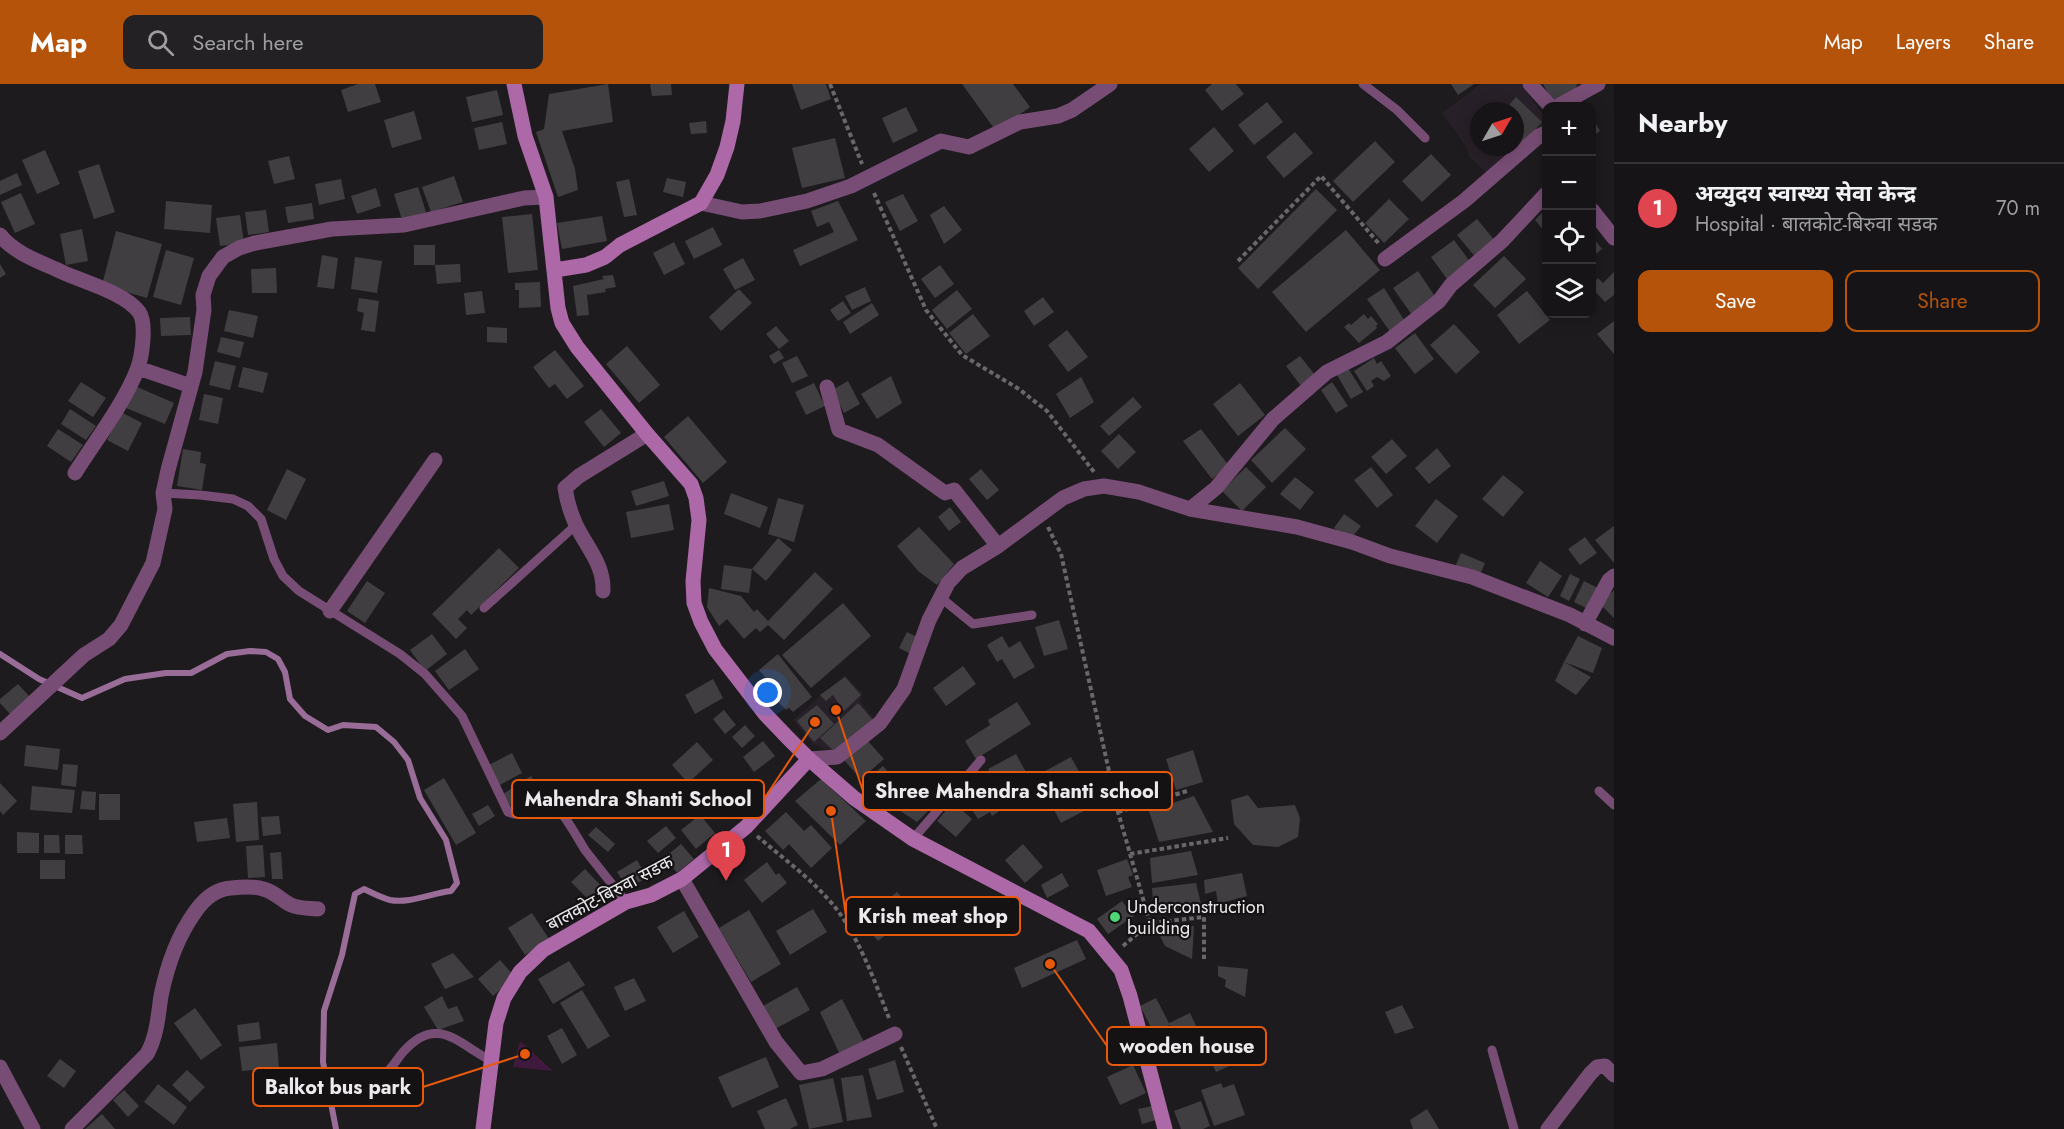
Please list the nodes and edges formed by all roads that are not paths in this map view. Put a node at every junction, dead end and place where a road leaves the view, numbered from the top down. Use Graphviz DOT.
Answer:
graph roads {
  1 [pos="514,84"];
  2 [pos="737,84"];
  3 [pos="1110,84"];
  4 [pos="1363,84"];
  5 [pos="1530,84"];
  6 [pos="1598,84"];
  7 [pos="1546,102"];
  8 [pos="1565,102"];
  9 [pos="1542,135"];
  10 [pos="1425,138"];
  11 [pos="546,197"];
  12 [pos="1542,198"];
  13 [pos="701,203"];
  14 [pos="1596,215"];
  15 [pos="0,235"];
  16 [pos="1614,237"];
  17 [pos="1384,259"];
  18 [pos="555,270"];
  19 [pos="138,368"];
  20 [pos="191,386"];
  21 [pos="827,387"];
  22 [pos="647,434"];
  23 [pos="435,460"];
  24 [pos="75,473"];
  25 [pos="163,493"];
  26 [pos="1190,509"];
  27 [pos="576,525"];
  28 [pos="998,546"];
  29 [pos="1614,576"];
  30 [pos="603,591"];
  31 [pos="940,597"];
  32 [pos="484,608"];
  33 [pos="330,611"];
  34 [pos="1032,615"];
  35 [pos="1585,624"];
  36 [pos="1614,638"];
  37 [pos="0,733"];
  38 [pos="809,759"];
  39 [pos="981,760"];
  40 [pos="1599,791"];
  41 [pos="1614,805"];
  42 [pos="913,839"];
  43 [pos="682,879"];
  44 [pos="626,902"];
  45 [pos="318,909"];
  46 [pos="895,1034"];
  47 [pos="1492,1050"];
  48 [pos="492,1060"];
  49 [pos="0,1067"];
  50 [pos="1614,1075"];
  51 [pos="377,1077"];
  52 [pos="33,1129"];
  53 [pos="72,1129"];
  54 [pos="483,1129"];
  55 [pos="1165,1129"];
  56 [pos="1514,1129"];
  57 [pos="1548,1129"];
  1 -- 11 [label="main road"];
  2 -- 13 [label="main road"];
  3 -- 13 [label="street"];
  4 -- 10 [label="lane"];
  5 -- 7 [label="street"];
  6 -- 8 [label="street"];
  9 -- 17 [label="street"];
  11 -- 18 [label="main road"];
  11 -- 20 [label="street"];
  12 -- 26 [label="street"];
  13 -- 18 [label="main road"];
  14 -- 16 [label="street"];
  15 -- 19 [label="street"];
  18 -- 22 [label="main road"];
  19 -- 20 [label="street"];
  19 -- 24 [label="street"];
  20 -- 25 [label="street"];
  21 -- 28 [label="street"];
  22 -- 27 [label="street"];
  22 -- 38 [label="main road"];
  23 -- 33 [label="street"];
  25 -- 33 [label="lane"];
  25 -- 37 [label="street"];
  26 -- 28 [label="street"];
  26 -- 35 [label="street"];
  27 -- 30 [label="street"];
  27 -- 32 [label="lane"];
  28 -- 31 [label="street"];
  29 -- 35 [label="street"];
  31 -- 34 [label="lane"];
  31 -- 38 [label="street"];
  33 -- 44 [label="lane"];
  35 -- 36 [label="street"];
  38 -- 42 [label="main road"];
  38 -- 43 [label="main road, बालकोट-बिरुवा सडक"];
  39 -- 42 [label="lane"];
  40 -- 41 [label="lane"];
  42 -- 55 [label="main road"];
  43 -- 44 [label="main road, बालकोट-बिरुवा सडक"];
  43 -- 46 [label="street"];
  44 -- 48 [label="main road, बालकोट-बिरुवा सडक"];
  45 -- 53 [label="street"];
  47 -- 56 [label="lane"];
  48 -- 51 [label="lane"];
  48 -- 54 [label="main road, बालकोट-बिरुवा सडक"];
  49 -- 52 [label="street"];
  50 -- 57 [label="street"];
}
